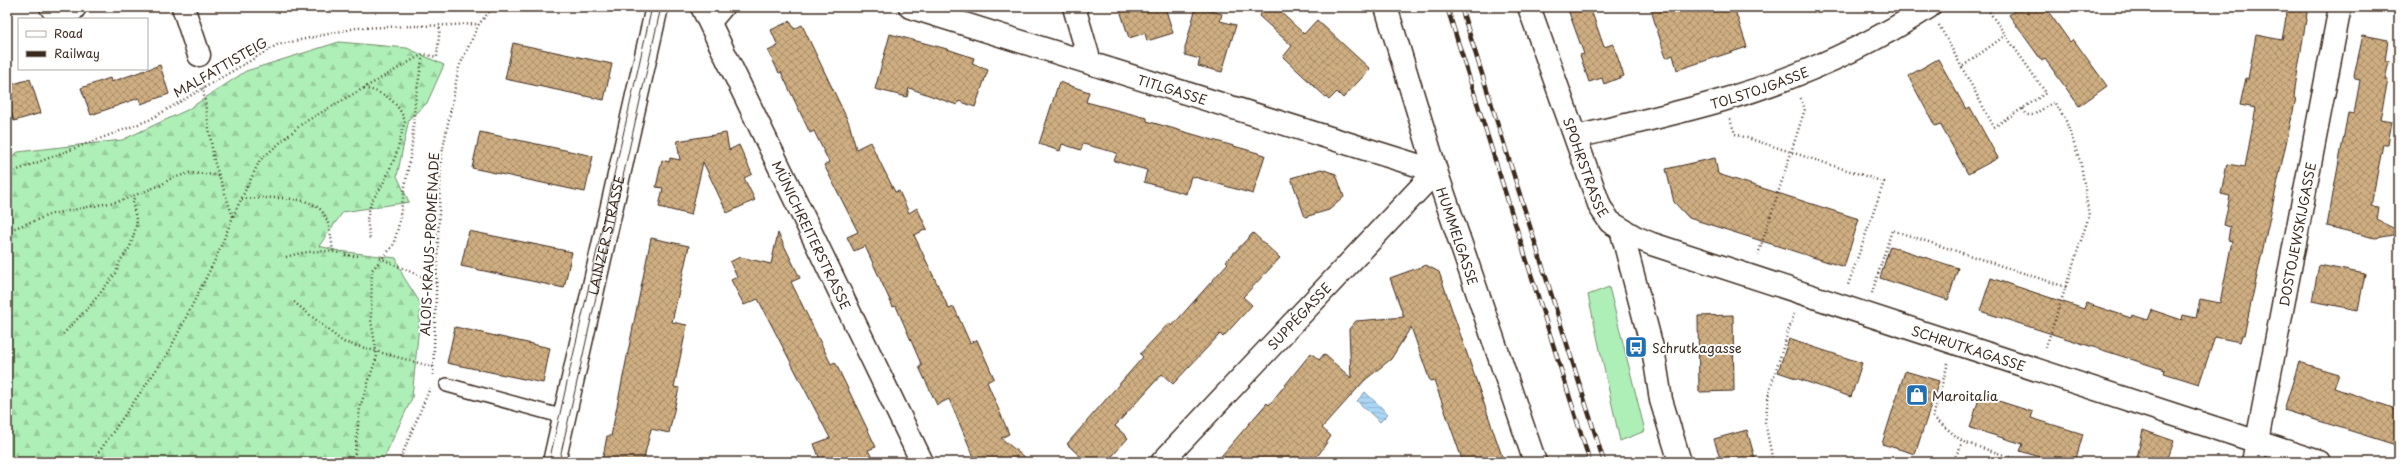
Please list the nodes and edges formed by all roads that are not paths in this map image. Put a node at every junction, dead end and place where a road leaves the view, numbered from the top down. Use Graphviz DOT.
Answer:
graph roads {
  1 [pos="51,7"];
  2 [pos="75,7"];
  3 [pos="183,7"];
  4 [pos="657,7"];
  5 [pos="702,7"];
  6 [pos="728,7"];
  7 [pos="910,7"];
  8 [pos="1074,7"];
  9 [pos="1386,7"];
  10 [pos="1529,7"];
  11 [pos="2340,7"];
  12 [pos="1929,8"];
  13 [pos="712,26"];
  14 [pos="199,55"];
  15 [pos="1090,62"];
  16 [pos="1576,137"];
  17 [pos="1436,171"];
  18 [pos="1621,229"];
  19 [pos="447,385"];
  20 [pos="564,417"];
  21 [pos="2255,452"];
  22 [pos="554,462"];
  23 [pos="922,462"];
  24 [pos="1162,462"];
  25 [pos="1536,462"];
  26 [pos="1680,462"];
  27 [pos="2319,462"];
  1 -- 2 [label="street"];
  3 -- 14 [label="street"];
  4 -- 20 [label="street, LAINZER STRASSE"];
  5 -- 13 [label="street, MÜNICHREITERSTRASSE"];
  6 -- 13 [label="lane"];
  7 -- 15 [label="street, TITLGASSE"];
  8 -- 15 [label="street"];
  9 -- 17 [label="street, HUMMELGASSE"];
  10 -- 16 [label="street, SPOHRSTRASSE"];
  11 -- 21 [label="street, DOSTOJEWSKIJGASSE"];
  12 -- 16 [label="street, TOLSTOJGASSE"];
  13 -- 23 [label="street, MÜNICHREITERSTRASSE"];
  15 -- 17 [label="street, TITLGASSE"];
  16 -- 18 [label="street, SPOHRSTRASSE"];
  17 -- 24 [label="street, SUPPÉGASSE"];
  17 -- 25 [label="street, HUMMELGASSE"];
  18 -- 21 [label="street, SCHRUTKAGASSE"];
  18 -- 26 [label="street, SPOHRSTRASSE"];
  19 -- 20 [label="lane"];
  20 -- 22 [label="street, LAINZER STRASSE"];
  21 -- 27 [label="street, SCHRUTKAGASSE"];
}
